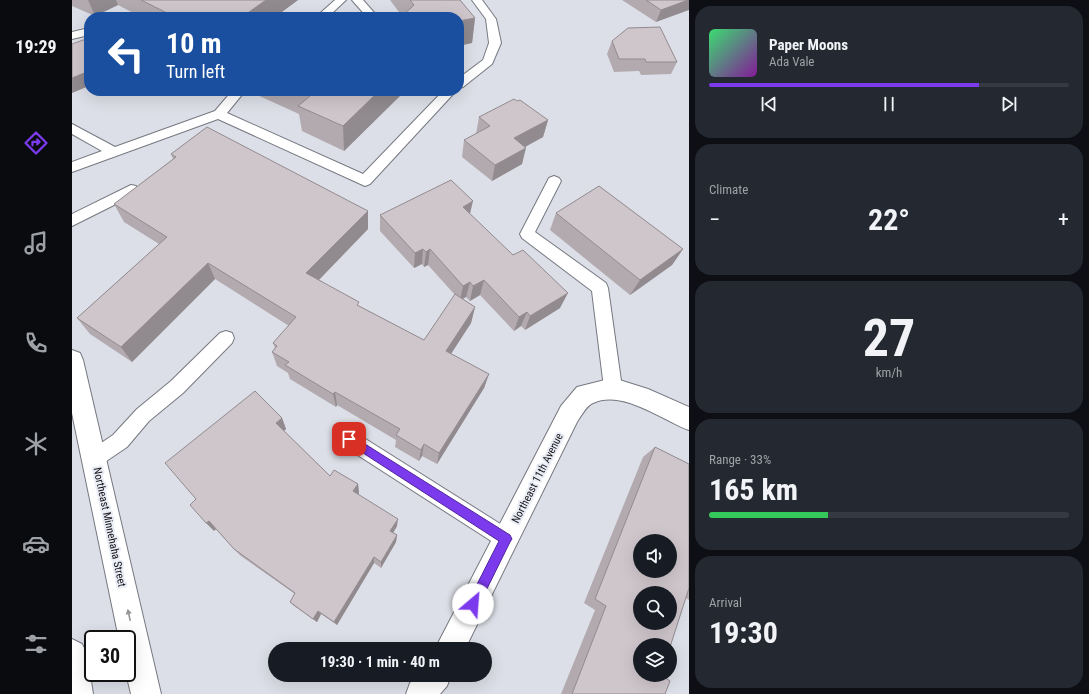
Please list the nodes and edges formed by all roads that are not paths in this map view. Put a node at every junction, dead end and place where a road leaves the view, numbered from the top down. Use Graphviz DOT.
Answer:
graph roads {
  1 [pos="341,0"];
  2 [pos="357,0"];
  3 [pos="477,0"];
  4 [pos="327,12"];
  5 [pos="368,12"];
  6 [pos="84,32"];
  7 [pos="72,36"];
  8 [pos="464,80"];
  9 [pos="235,96"];
  10 [pos="445,96"];
  11 [pos="219,114"];
  12 [pos="72,128"];
  13 [pos="114,152"];
  14 [pos="72,167"];
  15 [pos="554,181"];
  16 [pos="131,190"];
  17 [pos="72,221"];
  18 [pos="226,338"];
  19 [pos="72,360"];
  20 [pos="613,388"];
  21 [pos="79,415"];
  22 [pos="689,419"];
  23 [pos="349,439"];
  24 [pos="95,458"];
  25 [pos="506,539"];
  26 [pos="454,642"];
  27 [pos="72,654"];
  28 [pos="430,682"];
  29 [pos="78,694"];
  30 [pos="146,694"];
  31 [pos="420,694"];
  1 -- 4 [label="lane"];
  2 -- 5 [label="lane"];
  3 -- 8 [label="lane"];
  6 -- 7 [label="lane"];
  9 -- 11 [label="lane"];
  10 -- 11 [label="lane"];
  11 -- 13 [label="lane"];
  12 -- 13 [label="lane"];
  13 -- 14 [label="lane"];
  15 -- 20 [label="lane"];
  16 -- 17 [label="lane"];
  18 -- 24 [label="lane"];
  19 -- 21 [label="street, Northeast Minnehaha Street"];
  20 -- 22 [label="street"];
  20 -- 25 [label="street, Northeast 11th Avenue"];
  21 -- 24 [label="street, Northeast Minnehaha Street"];
  23 -- 25 [label="lane"];
  30 -- 24 [label="street, Northeast Minnehaha Street, one-way"];
  25 -- 26 [label="street, Northeast 11th Avenue"];
  27 -- 29 [label="street"];
  28 -- 31 [label="street"];
}
